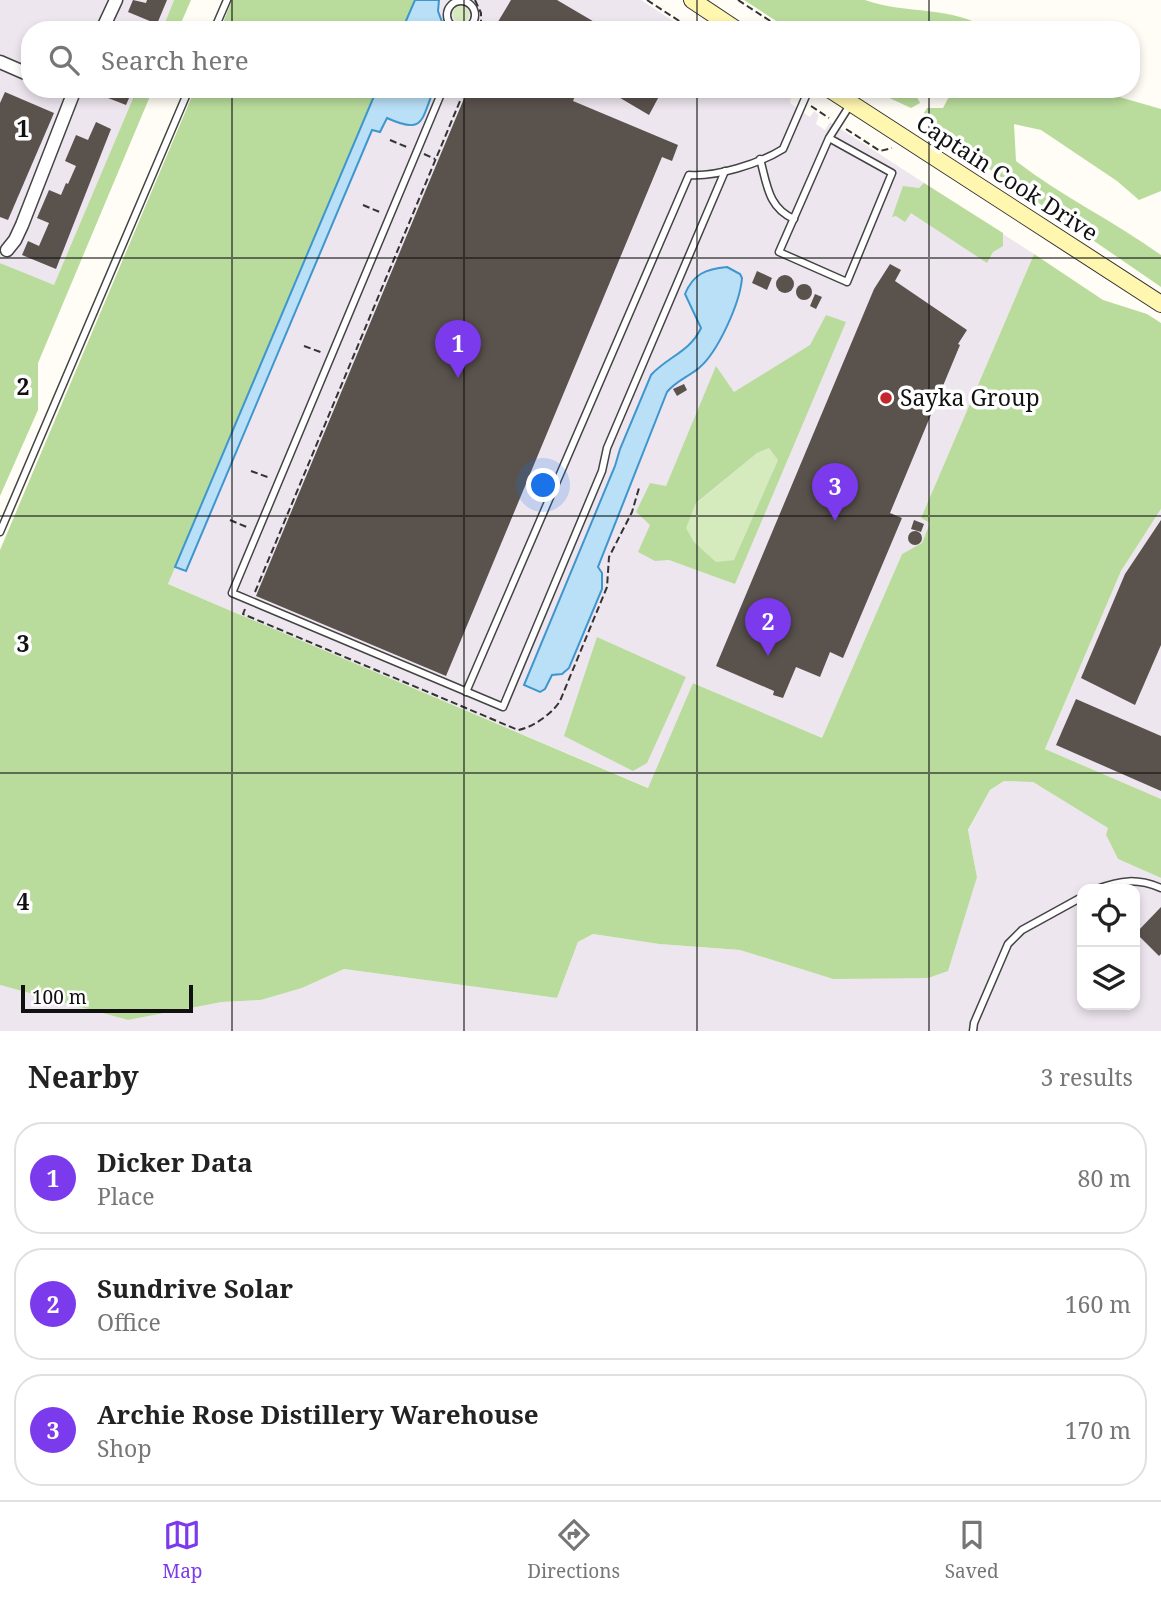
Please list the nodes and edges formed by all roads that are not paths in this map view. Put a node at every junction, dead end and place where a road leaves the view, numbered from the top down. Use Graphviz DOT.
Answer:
graph roads {
  1 [pos="116,0"];
  2 [pos="227,0"];
  3 [pos="459,0"];
  4 [pos="692,0"];
  5 [pos="106,21"];
  6 [pos="218,21"];
  7 [pos="448,21"];
  8 [pos="473,21"];
  9 [pos="724,21"];
  10 [pos="0,62"];
  11 [pos="21,71"];
  12 [pos="68,98"];
  13 [pos="185,98"];
  14 [pos="439,98"];
  15 [pos="805,98"];
  16 [pos="842,98"];
  17 [pos="850,103"];
  18 [pos="829,138"];
  19 [pos="760,159"];
  20 [pos="725,171"];
  21 [pos="794,219"];
  22 [pos="7,250"];
  23 [pos="1161,304"];
  24 [pos="0,532"];
  25 [pos="466,692"];
  26 [pos="1113,884"];
  27 [pos="1161,888"];
  28 [pos="1077,900"];
  29 [pos="973,1031"];
  1 -- 5 [label="street"];
  2 -- 6 [label="lane"];
  3 -- 7 [label="lane"];
  3 -- 8 [label="lane"];
  4 -- 9 [label="main road"];
  10 -- 11 [label="street"];
  12 -- 22 [label="street"];
  13 -- 24 [label="lane"];
  14 -- 25 [label="lane"];
  15 -- 19 [label="lane"];
  16 -- 17 [label="main road, Captain Cook Drive"];
  17 -- 18 [label="lane"];
  17 -- 23 [label="main road, Captain Cook Drive"];
  18 -- 21 [label="lane"];
  18 -- 21 [label="lane"];
  19 -- 20 [label="lane"];
  19 -- 21 [label="lane"];
  20 -- 25 [label="lane"];
  20 -- 25 [label="lane"];
  26 -- 27 [label="lane"];
  28 -- 29 [label="lane"];
}
